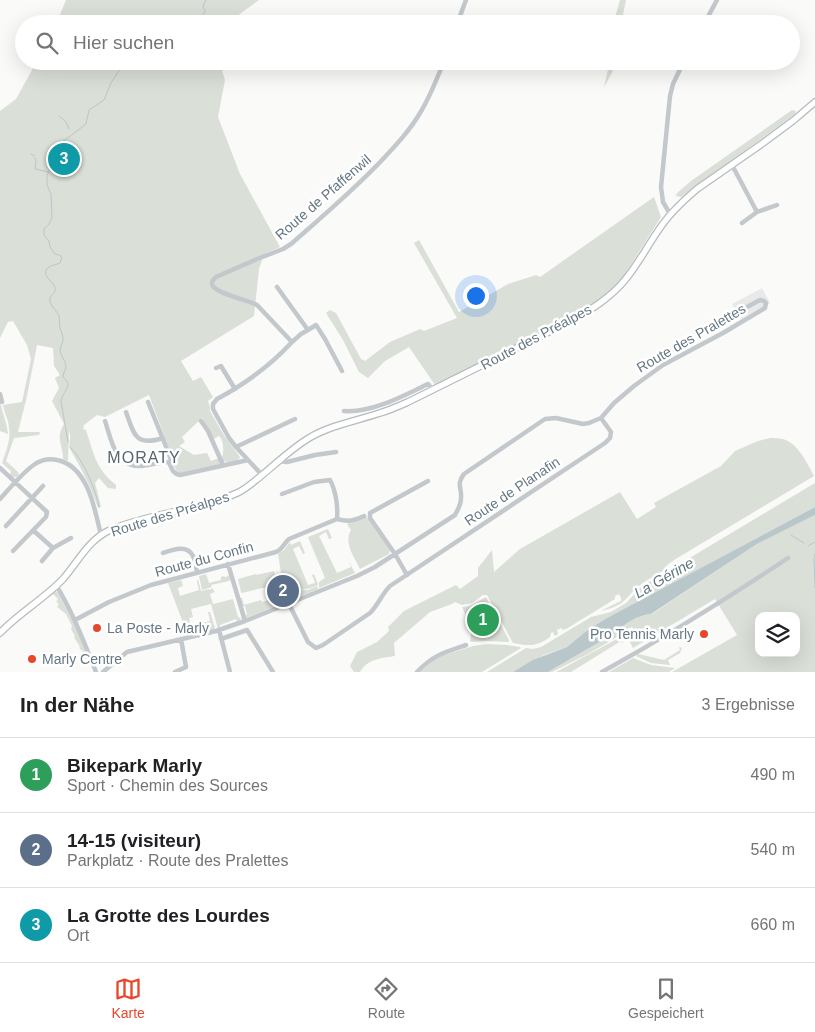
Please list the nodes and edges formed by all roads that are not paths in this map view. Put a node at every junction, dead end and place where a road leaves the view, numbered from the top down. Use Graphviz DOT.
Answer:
graph roads {
  1 [pos="466,0"];
  2 [pos="717,0"];
  3 [pos="460,15"];
  4 [pos="709,15"];
  5 [pos="440,70"];
  6 [pos="680,70"];
  7 [pos="815,102"];
  8 [pos="732,165"];
  9 [pos="777,205"];
  10 [pos="757,212"];
  11 [pos="670,214"];
  12 [pos="742,223"];
  13 [pos="277,286"];
  14 [pos="747,307"];
  15 [pos="308,330"];
  16 [pos="292,342"];
  17 [pos="227,363"];
  18 [pos="342,371"];
  19 [pos="235,389"];
  20 [pos="433,390"];
  21 [pos="0,394"];
  22 [pos="2,402"];
  23 [pos="148,402"];
  24 [pos="344,411"];
  25 [pos="126,412"];
  26 [pos="601,418"];
  27 [pos="295,419"];
  28 [pos="104,421"];
  29 [pos="201,421"];
  30 [pos="163,438"];
  31 [pos="236,447"];
  32 [pos="336,452"];
  33 [pos="248,460"];
  34 [pos="279,461"];
  35 [pos="170,462"];
  36 [pos="223,465"];
  37 [pos="0,468"];
  38 [pos="262,475"];
  39 [pos="428,481"];
  40 [pos="16,482"];
  41 [pos="43,486"];
  42 [pos="282,494"];
  43 [pos="32,498"];
  44 [pos="0,499"];
  45 [pos="364,516"];
  46 [pos="336,519"];
  47 [pos="6,526"];
  48 [pos="34,531"];
  49 [pos="101,535"];
  50 [pos="71,538"];
  51 [pos="52,548"];
  52 [pos="13,551"];
  53 [pos="163,553"];
  54 [pos="395,554"];
  55 [pos="788,558"];
  56 [pos="42,561"];
  57 [pos="228,564"];
  58 [pos="197,572"];
  59 [pos="407,575"];
  60 [pos="56,585"];
  61 [pos="288,604"];
  62 [pos="75,620"];
  63 [pos="244,622"];
  64 [pos="218,630"];
  65 [pos="0,633"];
  66 [pos="182,639"];
  67 [pos="221,639"];
  68 [pos="466,644"];
  69 [pos="96,672"];
  70 [pos="103,672"];
  71 [pos="175,672"];
  72 [pos="230,672"];
  73 [pos="273,672"];
  74 [pos="417,672"];
  75 [pos="602,672"];
  1 -- 3 [label="street"];
  2 -- 4 [label="street"];
  5 -- 16 [label="street, Route de Pfaffenwil"];
  6 -- 11 [label="street"];
  7 -- 8 [label="main road, Route des Préalpes"];
  8 -- 10 [label="street"];
  8 -- 11 [label="main road, Route des Préalpes"];
  9 -- 10 [label="street"];
  10 -- 12 [label="street"];
  11 -- 20 [label="main road, Route des Préalpes"];
  13 -- 15 [label="street"];
  14 -- 26 [label="street, Route des Pralettes"];
  15 -- 16 [label="street"];
  15 -- 18 [label="street"];
  16 -- 19 [label="street"];
  17 -- 19 [label="street"];
  19 -- 31 [label="street"];
  20 -- 24 [label="street, Route des Préalpes"];
  20 -- 34 [label="main road, Route des Préalpes"];
  21 -- 22 [label="street"];
  23 -- 30 [label="street"];
  25 -- 30 [label="street"];
  26 -- 54 [label="street"];
  26 -- 59 [label="street, Route de Planafin"];
  27 -- 31 [label="street"];
  28 -- 35 [label="street"];
  29 -- 36 [label="street"];
  30 -- 35 [label="street"];
  31 -- 33 [label="street"];
  32 -- 34 [label="street"];
  33 -- 36 [label="street"];
  33 -- 38 [label="street"];
  34 -- 38 [label="main road, Route des Préalpes"];
  35 -- 36 [label="street"];
  37 -- 40 [label="street"];
  38 -- 49 [label="main road, Route des Préalpes"];
  39 -- 54 [label="street"];
  40 -- 43 [label="street"];
  40 -- 44 [label="street"];
  40 -- 49 [label="street"];
  41 -- 43 [label="street"];
  42 -- 46 [label="street"];
  43 -- 47 [label="street"];
  43 -- 48 [label="street"];
  45 -- 46 [label="street, Route du Confin"];
  46 -- 57 [label="street, Route du Confin"];
  48 -- 51 [label="street"];
  48 -- 52 [label="street"];
  49 -- 60 [label="main road, Route des Préalpes"];
  50 -- 51 [label="street"];
  51 -- 56 [label="street"];
  53 -- 58 [label="street"];
  54 -- 59 [label="street"];
  54 -- 61 [label="street"];
  55 -- 75 [label="street"];
  57 -- 58 [label="street, Route du Confin"];
  57 -- 63 [label="street"];
  58 -- 62 [label="street, Route du Confin"];
  59 -- 61 [label="street, Route de Planafin"];
  60 -- 62 [label="street"];
  60 -- 65 [label="main road, Route des Préalpes"];
  61 -- 63 [label="street"];
  62 -- 69 [label="street"];
  63 -- 64 [label="street"];
  64 -- 66 [label="street"];
  64 -- 67 [label="street"];
  66 -- 70 [label="street"];
  66 -- 71 [label="street"];
  67 -- 72 [label="street"];
  67 -- 73 [label="street"];
  68 -- 74 [label="street"];
}
